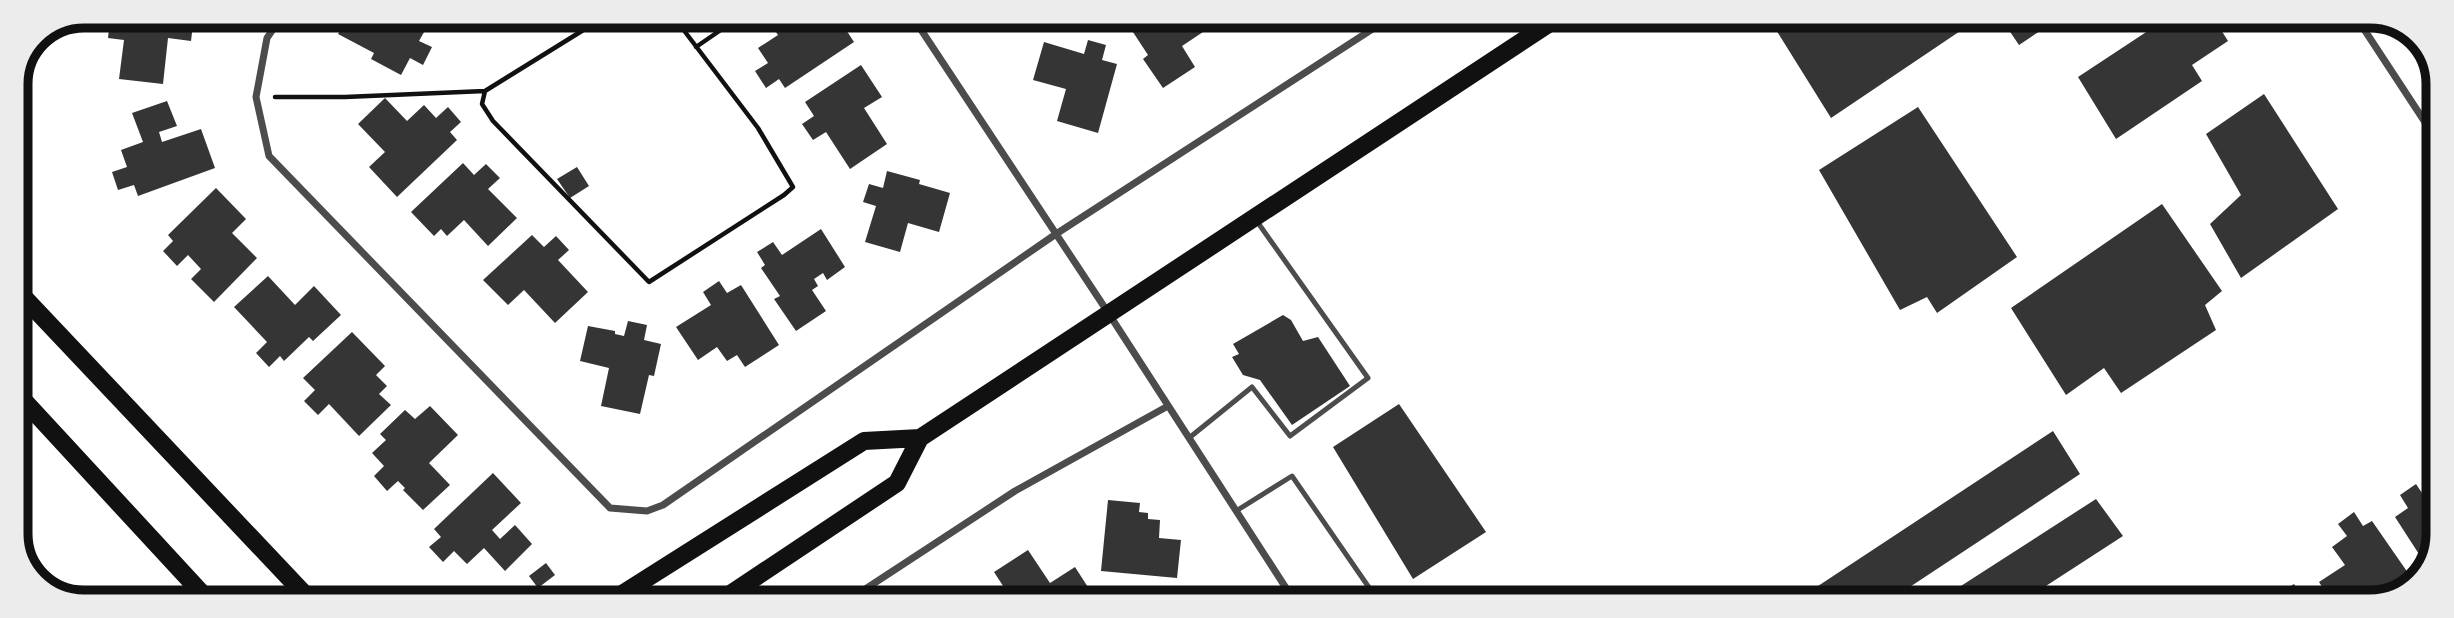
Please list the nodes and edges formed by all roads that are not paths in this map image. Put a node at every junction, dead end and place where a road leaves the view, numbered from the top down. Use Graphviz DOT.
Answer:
graph roads {
  1 [pos="274,28"];
  2 [pos="920,28"];
  3 [pos="1374,28"];
  4 [pos="1542,28"];
  5 [pos="2363,28"];
  6 [pos="2426,124"];
  7 [pos="1254,217"];
  8 [pos="1056,234"];
  9 [pos="28,302"];
  10 [pos="1109,314"];
  11 [pos="28,406"];
  12 [pos="1168,406"];
  13 [pos="920,438"];
  14 [pos="1189,438"];
  15 [pos="1236,511"];
  16 [pos="199,590"];
  17 [pos="301,590"];
  18 [pos="628,590"];
  19 [pos="736,590"];
  20 [pos="864,590"];
  21 [pos="1287,590"];
  22 [pos="1369,590"];
  1 -- 8 [label="street"];
  2 -- 8 [label="street"];
  3 -- 8 [label="street"];
  4 -- 7 [label="main road"];
  5 -- 6 [label="street"];
  7 -- 10 [label="main road"];
  7 -- 14 [label="lane"];
  8 -- 10 [label="street"];
  9 -- 17 [label="main road"];
  10 -- 12 [label="street"];
  10 -- 13 [label="main road"];
  11 -- 16 [label="main road"];
  12 -- 14 [label="street"];
  12 -- 20 [label="street"];
  13 -- 18 [label="main road"];
  13 -- 19 [label="main road"];
  14 -- 15 [label="street"];
  15 -- 21 [label="street"];
  15 -- 22 [label="lane"];
}
